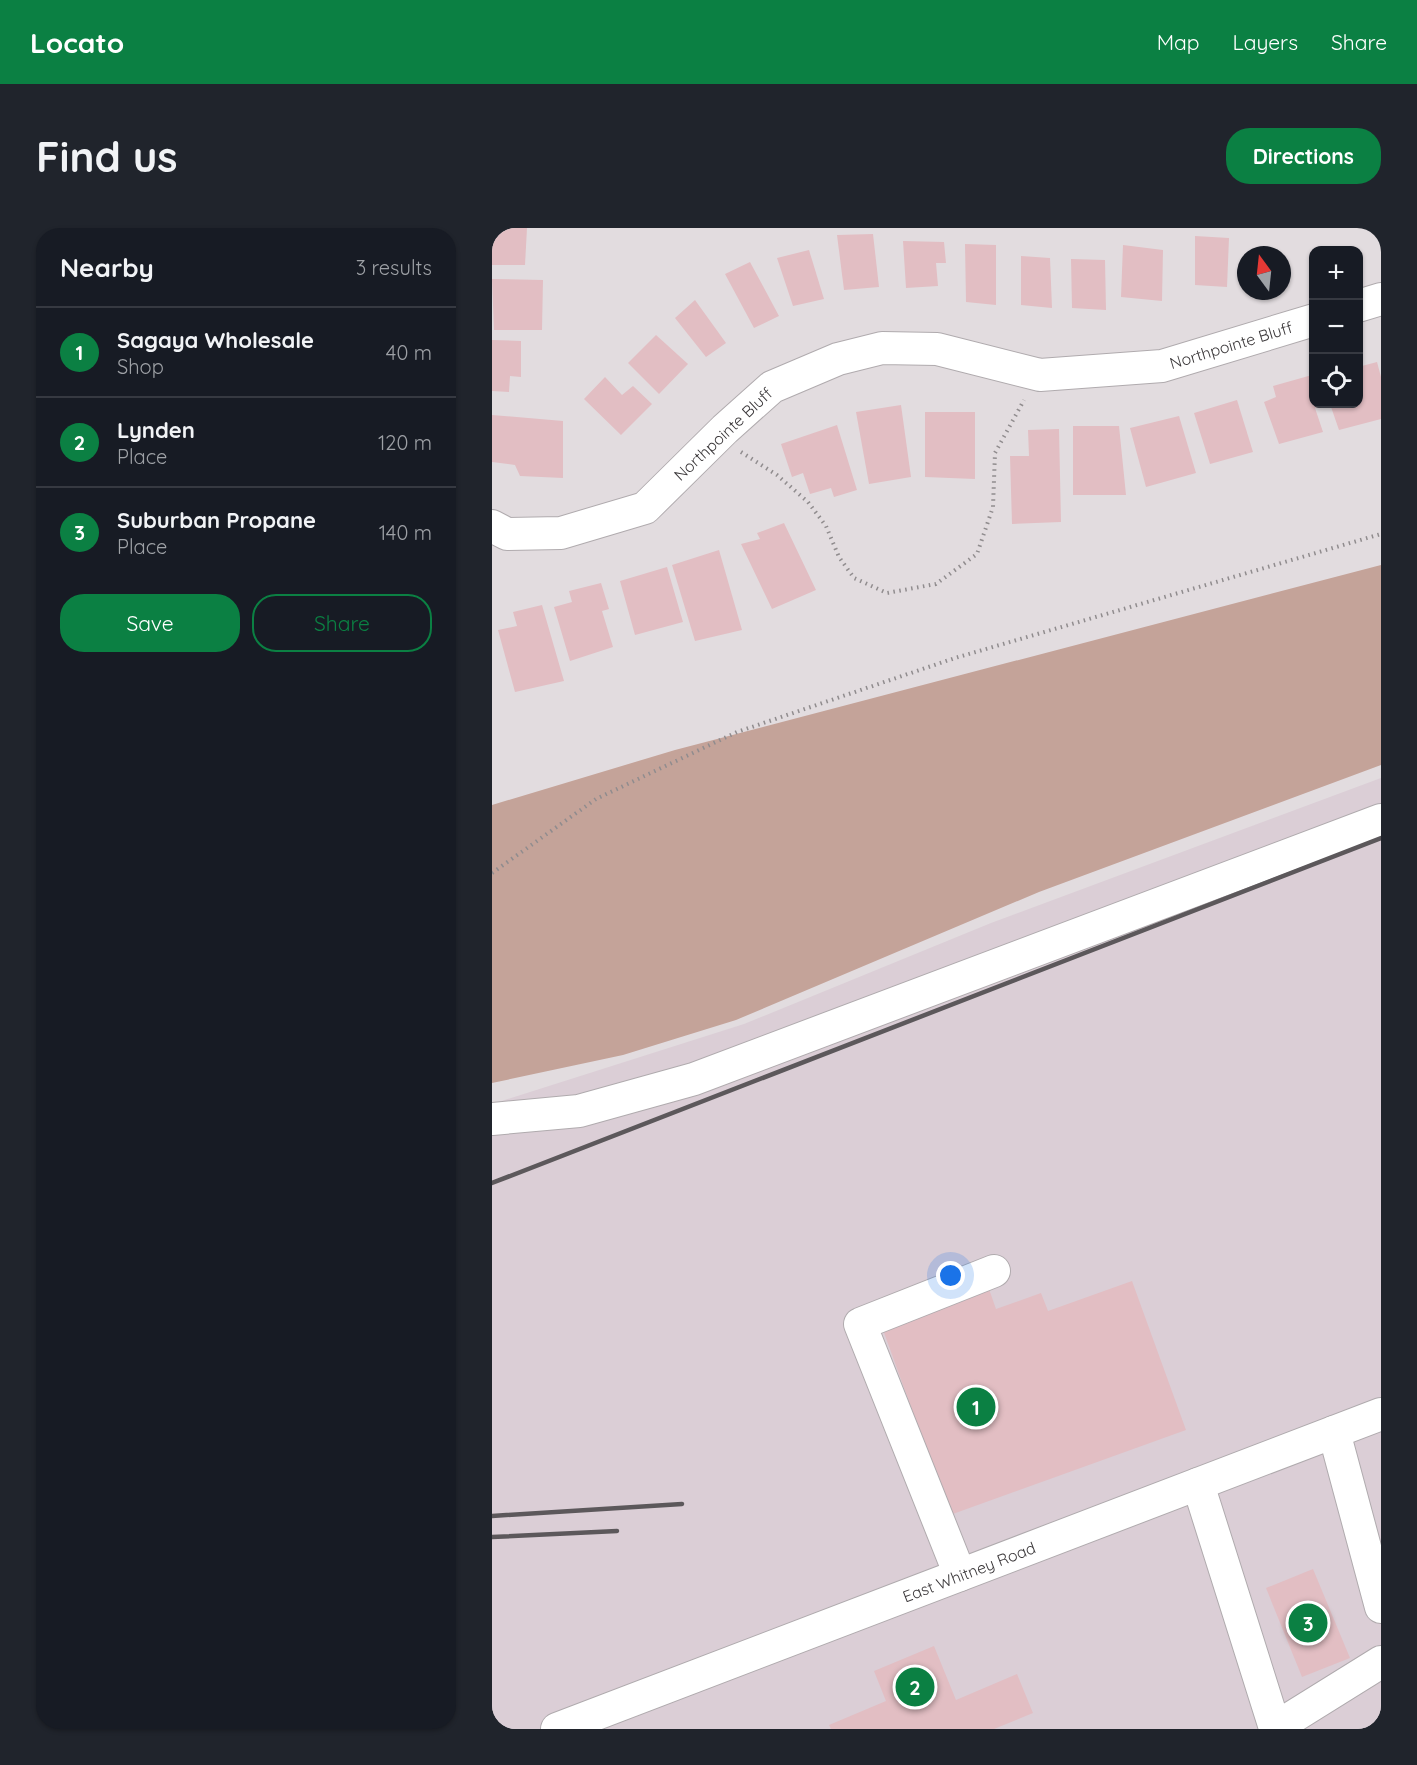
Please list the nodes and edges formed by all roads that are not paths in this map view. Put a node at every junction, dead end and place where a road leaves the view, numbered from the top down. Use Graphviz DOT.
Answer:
graph roads {
  1 [pos="1381,299"];
  2 [pos="1363,305"];
  3 [pos="1309,322"];
  4 [pos="499,538"];
  5 [pos="1381,820"];
  6 [pos="492,1119"];
  7 [pos="994,1271"];
  8 [pos="1381,1414"];
  9 [pos="1334,1432"];
  10 [pos="1198,1484"];
  11 [pos="960,1575"];
  12 [pos="1381,1607"];
  13 [pos="1381,1662"];
  14 [pos="558,1729"];
  1 -- 2 [label="street"];
  3 -- 4 [label="street, Northpointe Bluff"];
  5 -- 6 [label="street"];
  7 -- 11 [label="street"];
  8 -- 9 [label="street, East Whitney Road"];
  9 -- 10 [label="street, East Whitney Road"];
  9 -- 12 [label="street"];
  10 -- 11 [label="street, East Whitney Road"];
  10 -- 13 [label="street"];
  11 -- 14 [label="street, East Whitney Road"];
}
